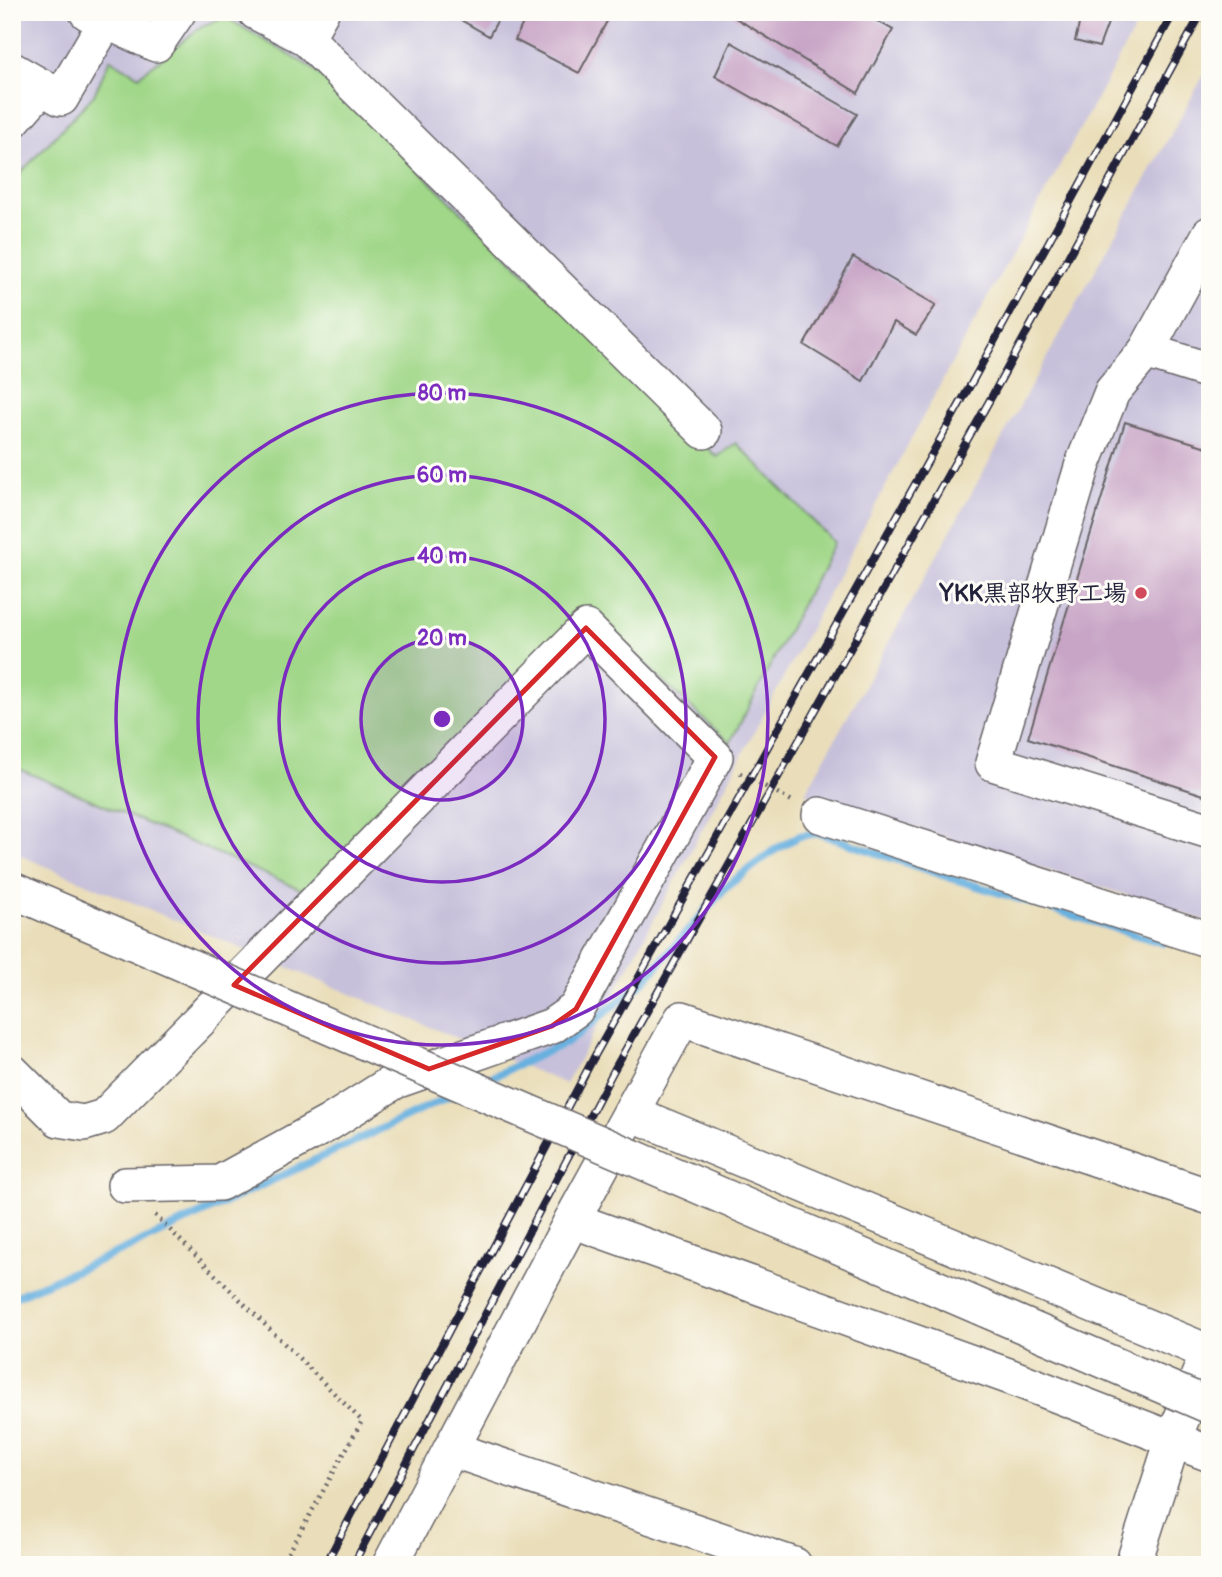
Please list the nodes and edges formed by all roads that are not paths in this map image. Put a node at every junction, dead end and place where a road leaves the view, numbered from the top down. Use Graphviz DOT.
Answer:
graph roads {
  1 [pos="178,12"];
  2 [pos="257,12"];
  3 [pos="97,17"];
  4 [pos="313,25"];
  5 [pos="27,79"];
  6 [pos="12,121"];
  7 [pos="1210,234"];
  8 [pos="1146,351"];
  9 [pos="1210,371"];
  10 [pos="704,431"];
  11 [pos="820,815"];
  12 [pos="1210,831"];
  13 [pos="12,890"];
  14 [pos="1210,940"];
  15 [pos="12,1072"];
  16 [pos="631,1113"];
  17 [pos="125,1185"];
  18 [pos="1210,1197"];
  19 [pos="572,1220"];
  20 [pos="1209,1351"];
  21 [pos="1210,1406"];
  22 [pos="1173,1440"];
  23 [pos="451,1449"];
  24 [pos="1210,1454"];
  25 [pos="390,1565"];
  26 [pos="794,1565"];
  27 [pos="1133,1565"];
  1 -- 3 [label="street"];
  2 -- 4 [label="street"];
  3 -- 5 [label="street"];
  4 -- 10 [label="street"];
  5 -- 6 [label="street"];
  7 -- 8 [label="street"];
  8 -- 9 [label="street"];
  8 -- 12 [label="street"];
  11 -- 14 [label="street"];
  13 -- 21 [label="street, bridge"];
  15 -- 17 [label="street"];
  16 -- 18 [label="street"];
  16 -- 19 [label="street"];
  16 -- 20 [label="street"];
  19 -- 22 [label="street"];
  19 -- 23 [label="street"];
  20 -- 22 [label="street"];
  22 -- 24 [label="street"];
  22 -- 27 [label="street"];
  23 -- 25 [label="street"];
  23 -- 26 [label="street"];
}
